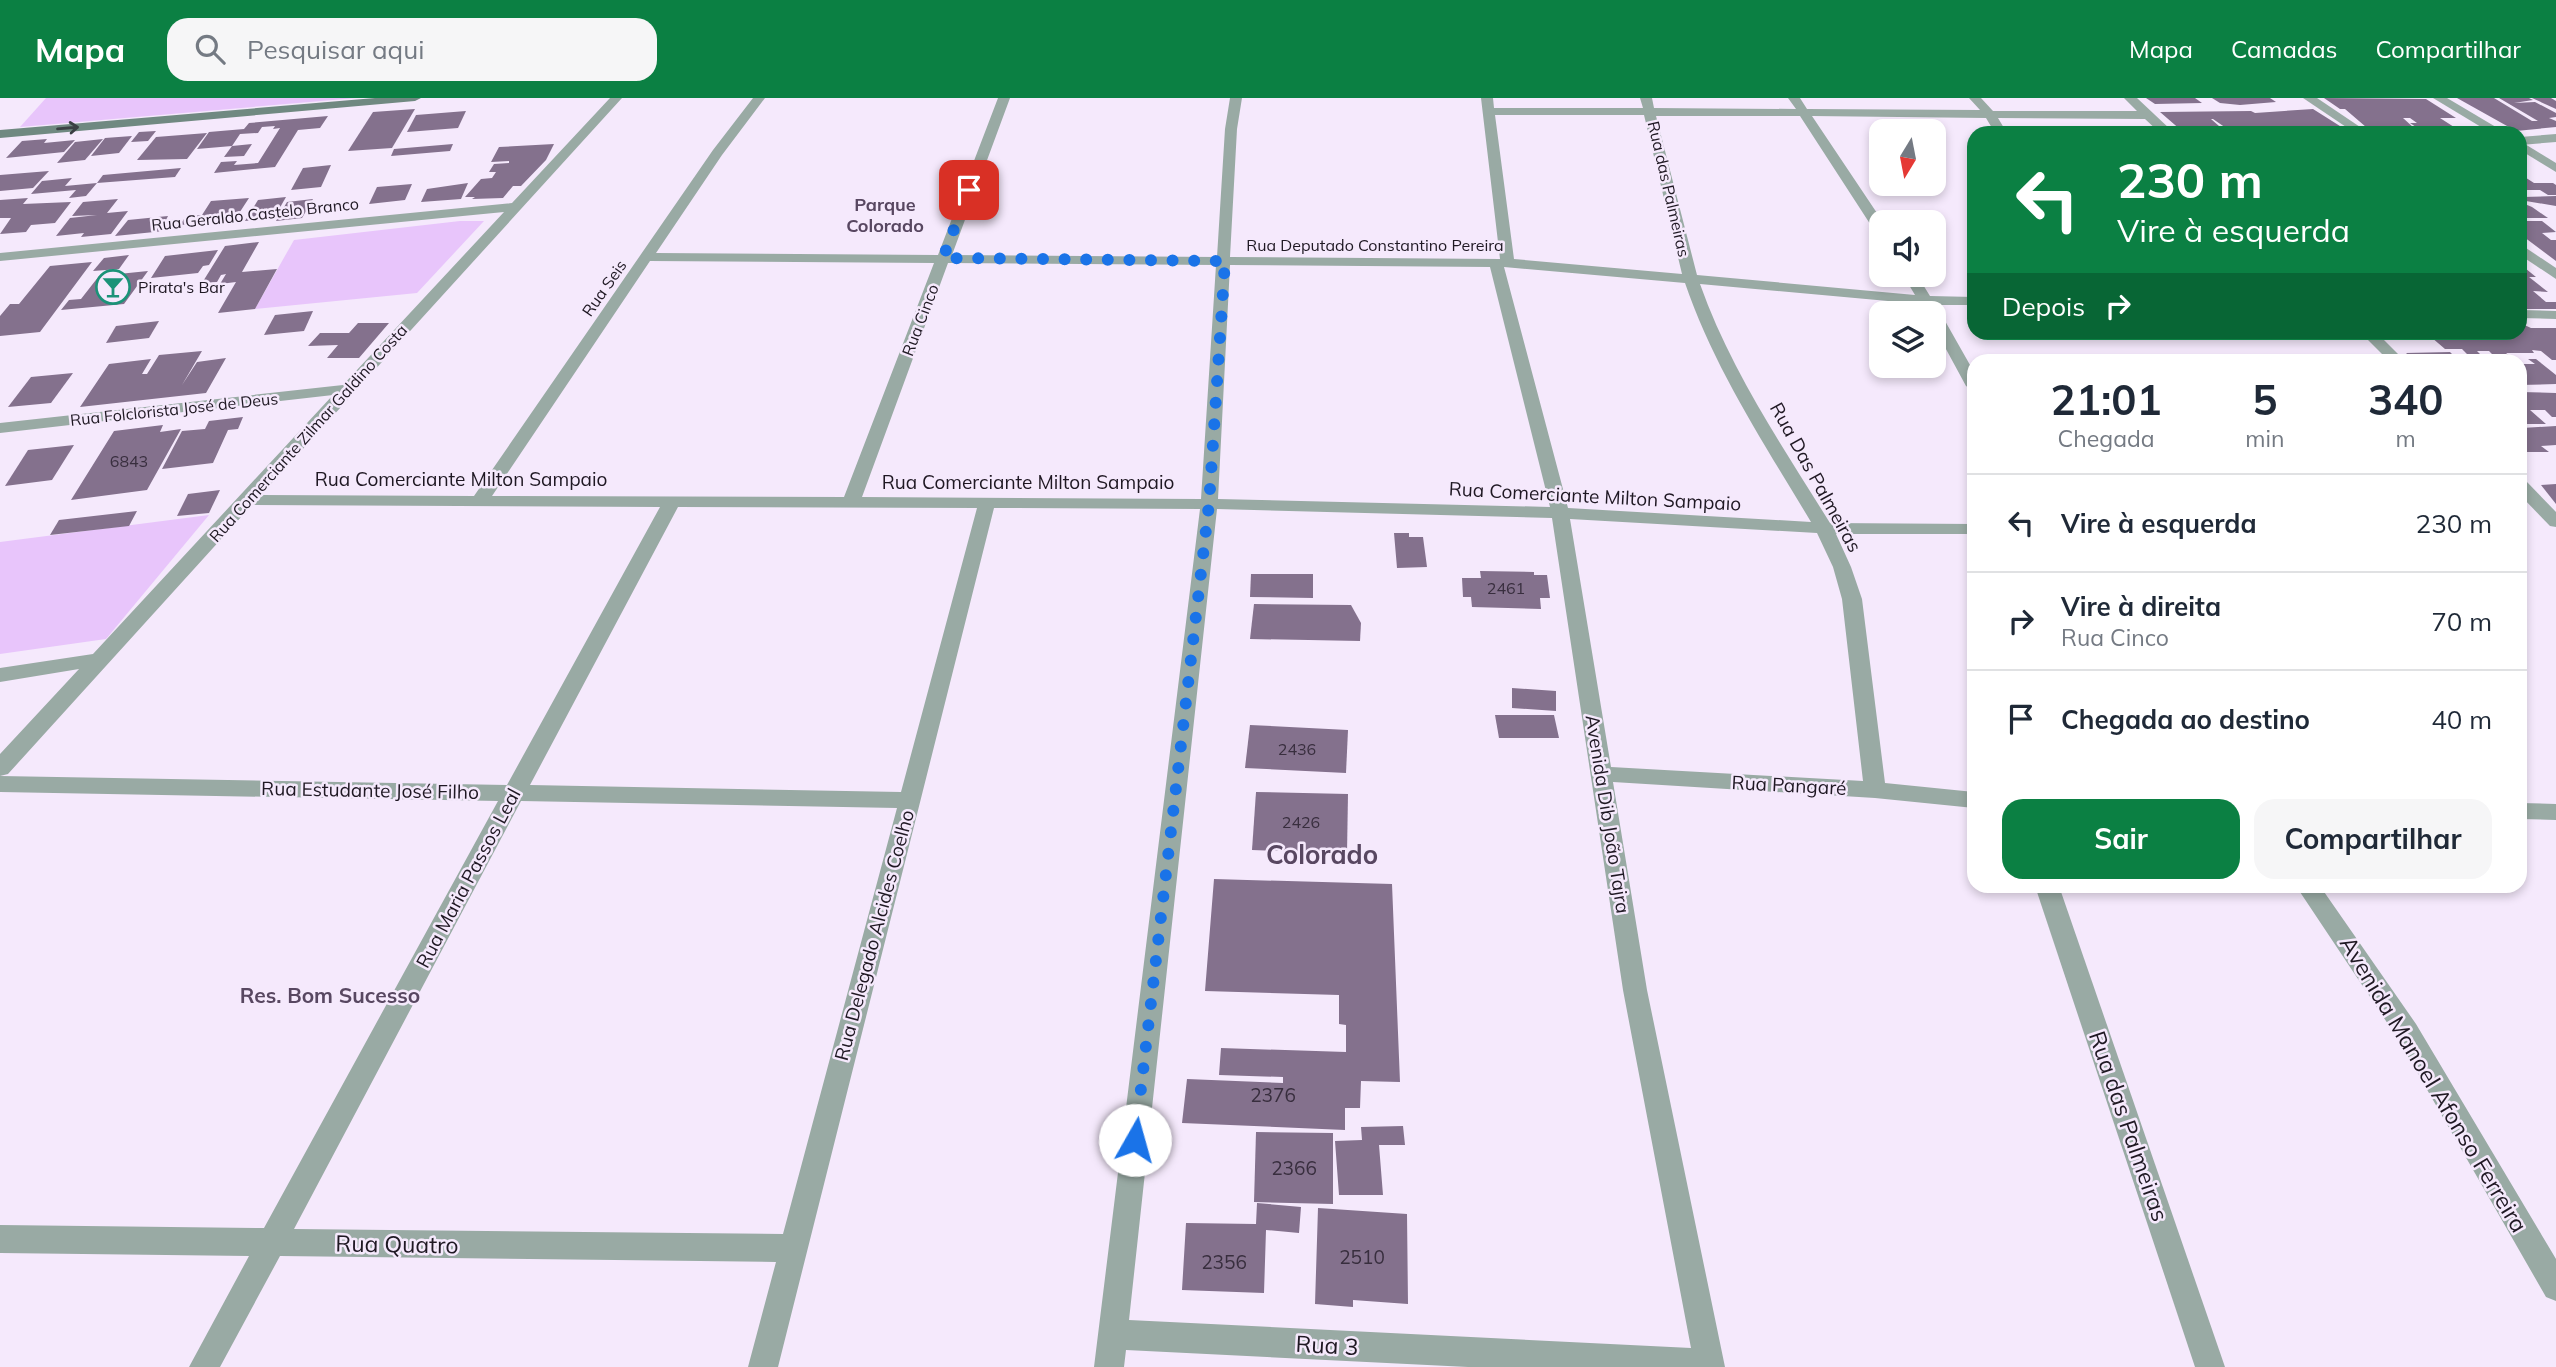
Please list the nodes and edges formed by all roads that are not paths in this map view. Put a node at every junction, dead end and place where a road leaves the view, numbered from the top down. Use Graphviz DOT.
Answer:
graph roads {
  1 [pos="415,98"];
  2 [pos="615,98"];
  3 [pos="758,98"];
  4 [pos="1004,98"];
  5 [pos="1236,98"];
  6 [pos="1646,98"];
  7 [pos="1794,98"];
  8 [pos="1975,98"];
  9 [pos="2130,98"];
  10 [pos="2309,98"];
  11 [pos="2440,98"];
  12 [pos="1488,104"];
  13 [pos="1651,114"];
  14 [pos="1990,114"];
  15 [pos="1807,115"];
  16 [pos="2149,116"];
  17 [pos="1997,126"];
  18 [pos="2160,126"];
  19 [pos="2352,126"];
  20 [pos="2488,126"];
  21 [pos="1,135"];
  22 [pos="2556,138"];
  23 [pos="2527,146"];
  24 [pos="2527,150"];
  25 [pos="2556,168"];
  26 [pos="514,207"];
  27 [pos="1869,211"];
  28 [pos="2527,253"];
  29 [pos="0,257"];
  30 [pos="648,257"];
  31 [pos="943,258"];
  32 [pos="1225,261"];
  33 [pos="1502,263"];
  34 [pos="2556,275"];
  35 [pos="1691,280"];
  36 [pos="1869,302"];
  37 [pos="1967,302"];
  38 [pos="1946,306"];
  39 [pos="2527,314"];
  40 [pos="2556,315"];
  41 [pos="1946,336"];
  42 [pos="2375,340"];
  43 [pos="2390,354"];
  44 [pos="1967,373"];
  45 [pos="347,389"];
  46 [pos="0,428"];
  47 [pos="2527,492"];
  48 [pos="249,500"];
  49 [pos="480,500"];
  50 [pos="672,500"];
  51 [pos="851,502"];
  52 [pos="987,503"];
  53 [pos="1209,504"];
  54 [pos="1560,513"];
  55 [pos="2556,522"];
  56 [pos="1824,528"];
  57 [pos="1967,529"];
  58 [pos="102,659"];
  59 [pos="0,675"];
  60 [pos="0,768"];
  61 [pos="1603,774"];
  62 [pos="0,784"];
  63 [pos="1875,790"];
  64 [pos="514,792"];
  65 [pos="1967,799"];
  66 [pos="909,800"];
  67 [pos="2527,811"];
  68 [pos="2556,812"];
  69 [pos="2050,893"];
  70 [pos="2313,893"];
  71 [pos="0,1239"];
  72 [pos="272,1243"];
  73 [pos="793,1248"];
  74 [pos="2556,1287"];
  75 [pos="1112,1334"];
  76 [pos="1710,1365"];
  77 [pos="204,1367"];
  78 [pos="763,1367"];
  79 [pos="1109,1367"];
  80 [pos="2210,1367"];
  21 -- 1 [label="main road, one-way"];
  2 -- 26 [label="street, Rua Comerciante Zilmar Galdino Costa"];
  3 -- 30 [label="street, Rua Seis"];
  4 -- 31 [label="street, Rua Cinco"];
  5 -- 32 [label="street"];
  6 -- 13 [label="street, Rua das Palmeiras"];
  7 -- 15 [label="street"];
  8 -- 14 [label="street"];
  9 -- 16 [label="street"];
  10 -- 19 [label="street"];
  11 -- 20 [label="street"];
  12 -- 13 [label="street"];
  12 -- 33 [label="street, Avenida Dib João Tajra"];
  13 -- 15 [label="street"];
  13 -- 35 [label="street, Rua das Palmeiras"];
  14 -- 15 [label="street"];
  14 -- 16 [label="street"];
  14 -- 17 [label="street"];
  15 -- 27 [label="street"];
  16 -- 18 [label="street"];
  22 -- 23 [label="street"];
  24 -- 25 [label="street"];
  26 -- 29 [label="street, Rua Geraldo Castelo Branco"];
  26 -- 45 [label="street, Rua Comerciante Zilmar Galdino Costa"];
  28 -- 34 [label="street"];
  30 -- 31 [label="street, Rua Deputado Constantino Pereira"];
  30 -- 49 [label="street, Rua Seis"];
  31 -- 32 [label="street, Rua Deputado Constantino Pereira"];
  31 -- 51 [label="street, Rua Cinco"];
  32 -- 33 [label="street, Rua Deputado Constantino Pereira"];
  32 -- 53 [label="street"];
  33 -- 35 [label="street, Rua Deputado Constantino Pereira"];
  33 -- 54 [label="street, Avenida Dib João Tajra"];
  35 -- 36 [label="street, Rua Deputado Constantino Pereira"];
  35 -- 56 [label="street, Rua Das Palmeiras"];
  37 -- 38 [label="street, Rua Deputado Constantino Pereira"];
  39 -- 40 [label="street"];
  41 -- 44 [label="street"];
  42 -- 43 [label="street"];
  45 -- 46 [label="street, Rua Folclorista José de Deus"];
  45 -- 48 [label="street, Rua Comerciante Zilmar Galdino Costa"];
  47 -- 55 [label="street"];
  48 -- 49 [label="street, Rua Comerciante Milton Sampaio"];
  48 -- 58 [label="street, Rua Comerciante Zilmar Galdino Costa"];
  49 -- 50 [label="street, Rua Comerciante Milton Sampaio"];
  50 -- 51 [label="street, Rua Comerciante Milton Sampaio"];
  50 -- 64 [label="street, Rua Maria Passos Leal"];
  51 -- 52 [label="street, Rua Comerciante Milton Sampaio"];
  52 -- 53 [label="street, Rua Comerciante Milton Sampaio"];
  52 -- 66 [label="street, Rua Delegado Alcides Coelho"];
  53 -- 54 [label="street, Rua Comerciante Milton Sampaio"];
  53 -- 75 [label="street"];
  54 -- 56 [label="street, Rua Comerciante Milton Sampaio"];
  54 -- 61 [label="street, Avenida Dib João Tajra"];
  56 -- 57 [label="street, Rua Comerciante Milton Sampaio"];
  56 -- 63 [label="street, Rua Das Palmeiras"];
  58 -- 59 [label="street"];
  58 -- 60 [label="street, Rua Comerciante Zilmar Galdino Costa"];
  61 -- 63 [label="street, Rua Pangaré"];
  61 -- 76 [label="street, Avenida Dib João Tajra"];
  62 -- 64 [label="street, Rua Estudante José Filho"];
  63 -- 65 [label="street, Rua Pangaré"];
  64 -- 66 [label="street, Rua Estudante José Filho"];
  64 -- 72 [label="street, Rua Maria Passos Leal"];
  66 -- 73 [label="street, Rua Delegado Alcides Coelho"];
  67 -- 68 [label="street"];
  69 -- 80 [label="street, Rua das Palmeiras"];
  70 -- 74 [label="street, Avenida Manoel Afonso Ferreira"];
  71 -- 72 [label="street, Rua Quatro"];
  72 -- 73 [label="street, Rua Quatro"];
  72 -- 77 [label="street, Rua Maria Passos Leal"];
  73 -- 78 [label="street, Rua Delegado Alcides Coelho"];
  75 -- 76 [label="street, Rua 3"];
  75 -- 79 [label="street"];
}
